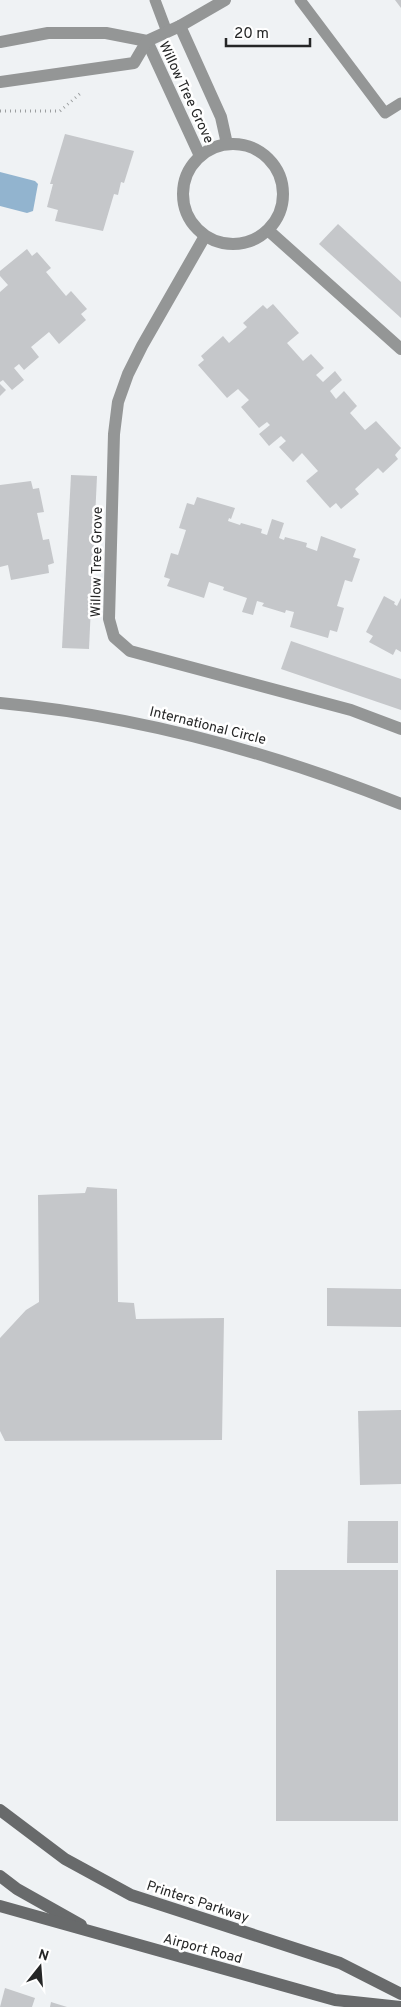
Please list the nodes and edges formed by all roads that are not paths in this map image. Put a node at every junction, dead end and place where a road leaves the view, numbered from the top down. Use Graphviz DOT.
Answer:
graph roads {
  1 [pos="155,0"];
  2 [pos="225,0"];
  3 [pos="300,0"];
  4 [pos="180,26"];
  5 [pos="167,32"];
  6 [pos="147,41"];
  7 [pos="0,42"];
  8 [pos="0,82"];
  9 [pos="401,103"];
  10 [pos="227,144"];
  11 [pos="200,156"];
  12 [pos="269,231"];
  13 [pos="205,236"];
  14 [pos="401,349"];
  15 [pos="0,702"];
  16 [pos="401,729"];
  17 [pos="401,804"];
  18 [pos="0,1810"];
  19 [pos="0,1876"];
  20 [pos="0,1906"];
  21 [pos="101,1936"];
  22 [pos="401,1994"];
  23 [pos="400,2007"];
  1 -- 5 [label="lane"];
  2 -- 4 [label="street"];
  3 -- 9 [label="lane"];
  4 -- 5 [label="street"];
  4 -- 10 [label="street, Willow Tree Grove"];
  5 -- 6 [label="street"];
  6 -- 7 [label="street"];
  6 -- 8 [label="street"];
  6 -- 11 [label="street, Willow Tree Grove"];
  10 -- 11 [label="street, Willow Tree Grove"];
  10 -- 12 [label="street, Willow Tree Grove"];
  11 -- 13 [label="street, Willow Tree Grove"];
  12 -- 13 [label="street, Willow Tree Grove"];
  12 -- 14 [label="street"];
  13 -- 16 [label="street, Willow Tree Grove"];
  15 -- 17 [label="street, International Circle"];
  18 -- 22 [label="main road, Printers Parkway"];
  19 -- 21 [label="main road"];
  20 -- 21 [label="main road, Airport Road"];
  21 -- 23 [label="main road, Airport Road"];
}
